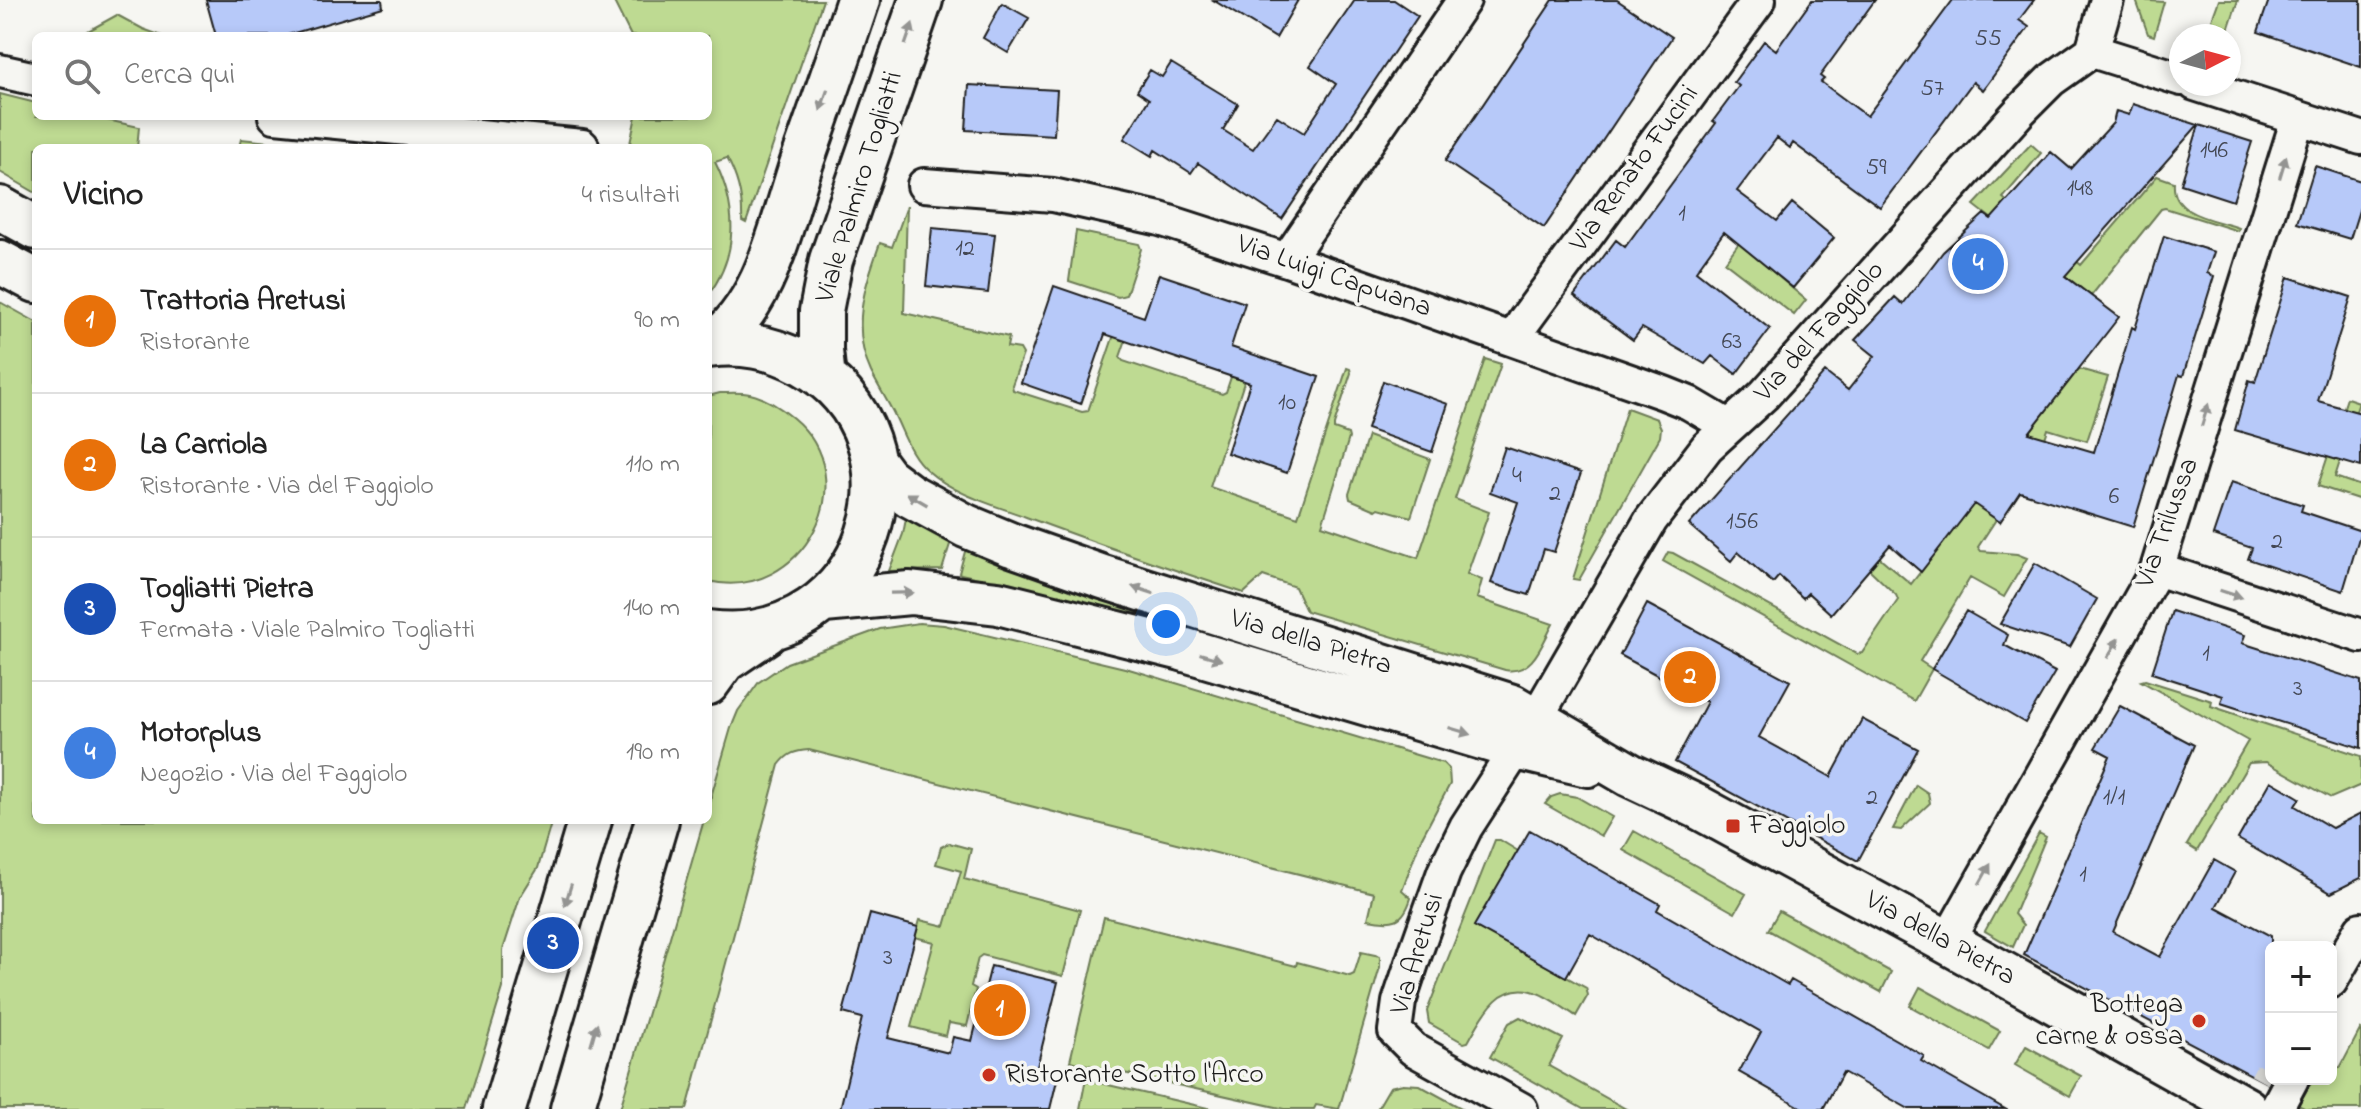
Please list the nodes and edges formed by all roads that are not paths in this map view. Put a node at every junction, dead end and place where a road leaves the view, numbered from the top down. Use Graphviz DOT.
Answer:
graph roads {
  1 [pos="858,0"];
  2 [pos="921,0"];
  3 [pos="1464,0"];
  4 [pos="1759,0"];
  5 [pos="2107,0"];
  6 [pos="2092,51"];
  7 [pos="0,71"];
  8 [pos="2169,75"];
  9 [pos="32,78"];
  10 [pos="2231,96"];
  11 [pos="2298,118"];
  12 [pos="316,120"];
  13 [pos="2361,138"];
  14 [pos="562,144"];
  15 [pos="924,185"];
  16 [pos="0,208"];
  17 [pos="32,226"];
  18 [pos="1287,260"];
  19 [pos="0,262"];
  20 [pos="32,279"];
  21 [pos="1514,338"];
  22 [pos="712,345"];
  23 [pos="712,346"];
  24 [pos="824,378"];
  25 [pos="1728,426"];
  26 [pos="874,462"];
  27 [pos="2157,569"];
  28 [pos="824,601"];
  29 [pos="772,629"];
  30 [pos="712,632"];
  31 [pos="2361,636"];
  32 [pos="712,678"];
  33 [pos="1526,734"];
  34 [pos="589,824"];
  35 [pos="656,824"];
  36 [pos="2361,929"];
  37 [pos="1947,942"];
  38 [pos="2337,971"];
  39 [pos="2266,1098"];
  40 [pos="504,1109"];
  41 [pos="572,1109"];
  42 [pos="1521,1109"];
  1 -- 22 [label="main road, Viale Palmiro Togliatti, one-way"];
  24 -- 2 [label="main road, Viale Palmiro Togliatti, one-way"];
  3 -- 18 [label="street"];
  4 -- 21 [label="street, Via Renato Fucini"];
  5 -- 6 [label="street"];
  6 -- 8 [label="street"];
  6 -- 25 [label="street, Via del Faggiolo"];
  7 -- 9 [label="street"];
  10 -- 11 [label="street"];
  11 -- 13 [label="street"];
  27 -- 11 [label="street, Via Trilussa, one-way"];
  12 -- 14 [label="street"];
  15 -- 18 [label="street, Via Luigi Capuana"];
  16 -- 17 [label="main road"];
  18 -- 21 [label="street, Via Luigi Capuana"];
  19 -- 20 [label="main road"];
  21 -- 25 [label="street, Via Luigi Capuana"];
  23 -- 24 [label="main road"];
  24 -- 26 [label="main road"];
  25 -- 33 [label="street, Via del Faggiolo"];
  26 -- 28 [label="main road"];
  33 -- 26 [label="main road, Via della Pietra, one-way"];
  27 -- 31 [label="street, one-way"];
  37 -- 27 [label="street, Via Trilussa, one-way"];
  28 -- 29 [label="main road"];
  28 -- 33 [label="main road, Via della Pietra, one-way"];
  29 -- 30 [label="main road"];
  29 -- 32 [label="main road"];
  33 -- 37 [label="main road, Via della Pietra"];
  33 -- 42 [label="street, Via Aretusi"];
  34 -- 40 [label="main road, one-way"];
  41 -- 35 [label="main road, one-way"];
  36 -- 38 [label="street"];
  37 -- 39 [label="main road, Via della Pietra"];
}
